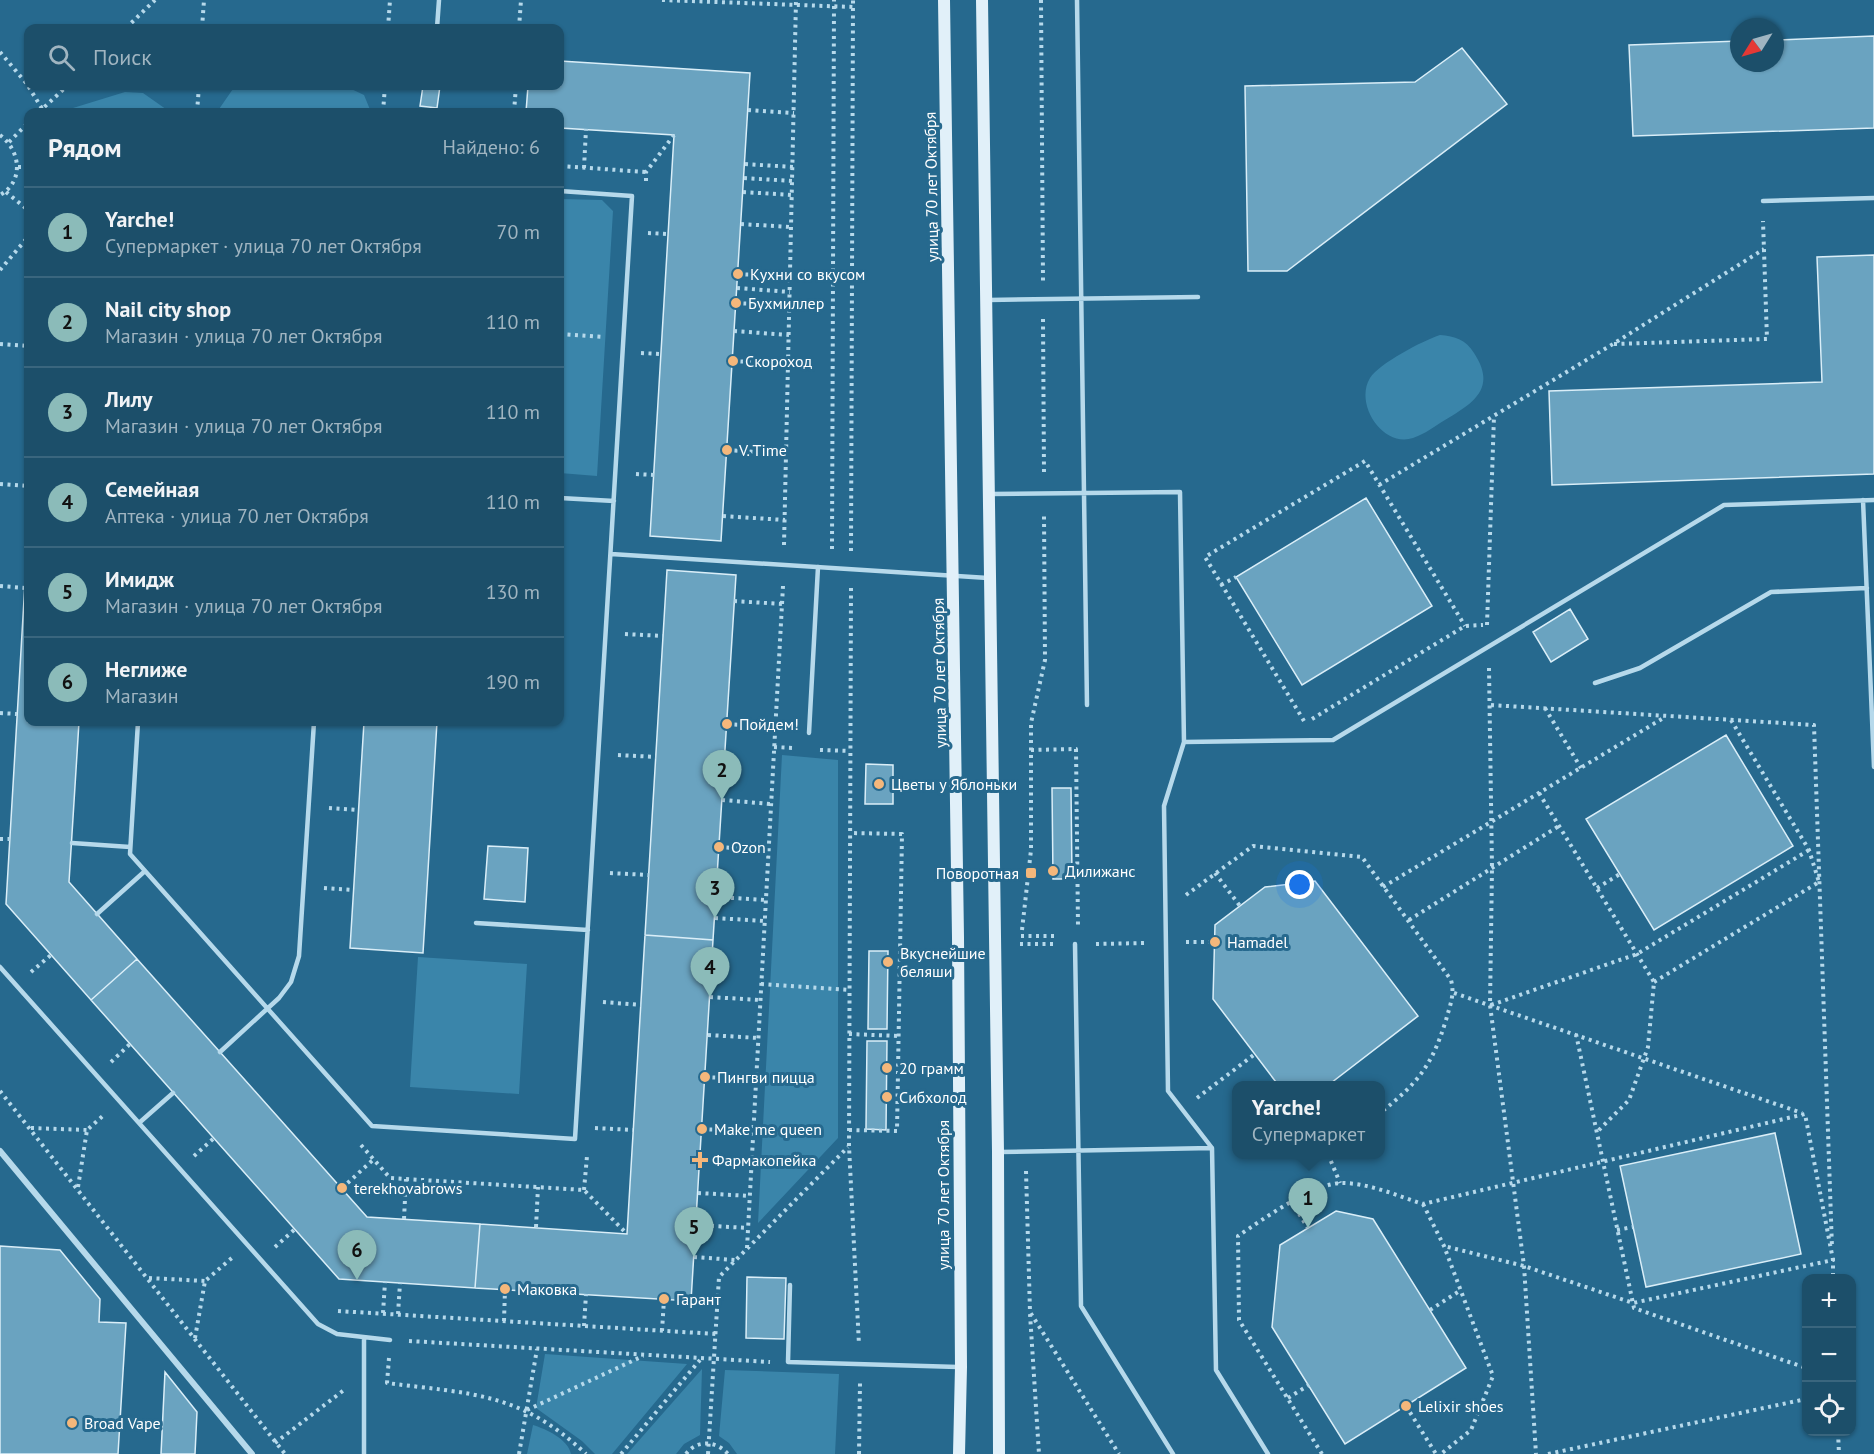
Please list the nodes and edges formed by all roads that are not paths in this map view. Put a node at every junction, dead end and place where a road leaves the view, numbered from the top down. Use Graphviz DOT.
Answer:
graph roads {
  1 [pos="439,0"];
  2 [pos="944,0"];
  3 [pos="982,0"];
  4 [pos="1077,0"];
  5 [pos="437,24"];
  6 [pos="564,191"];
  7 [pos="1874,198"];
  8 [pos="1763,201"];
  9 [pos="1198,297"];
  10 [pos="1081,298"];
  11 [pos="985,300"];
  12 [pos="1083,493"];
  13 [pos="988,494"];
  14 [pos="564,498"];
  15 [pos="1863,500"];
  16 [pos="1874,500"];
  17 [pos="614,501"];
  18 [pos="611,554"];
  19 [pos="818,567"];
  20 [pos="954,576"];
  21 [pos="989,578"];
  22 [pos="1867,588"];
  23 [pos="1595,683"];
  24 [pos="1087,705"];
  25 [pos="138,726"];
  26 [pos="314,726"];
  27 [pos="809,733"];
  28 [pos="1184,742"];
  29 [pos="1874,767"];
  30 [pos="72,843"];
  31 [pos="130,847"];
  32 [pos="145,871"];
  33 [pos="97,914"];
  34 [pos="476,923"];
  35 [pos="588,930"];
  36 [pos="1075,944"];
  37 [pos="0,967"];
  38 [pos="267,1009"];
  39 [pos="220,1052"];
  40 [pos="173,1093"];
  41 [pos="139,1123"];
  42 [pos="1212,1148"];
  43 [pos="0,1150"];
  44 [pos="1079,1150"];
  45 [pos="998,1152"];
  46 [pos="790,1285"];
  47 [pos="364,1338"];
  48 [pos="390,1340"];
  49 [pos="961,1367"];
  50 [pos="252,1454"];
  51 [pos="364,1454"];
  52 [pos="959,1454"];
  53 [pos="999,1454"];
  54 [pos="1173,1454"];
  55 [pos="1268,1454"];
  1 -- 5 [label="lane"];
  2 -- 20 [label="main road, улица 70 лет Октября"];
  3 -- 11 [label="main road"];
  4 -- 10 [label="lane"];
  6 -- 17 [label="lane"];
  7 -- 8 [label="lane"];
  9 -- 10 [label="lane"];
  10 -- 11 [label="lane"];
  10 -- 12 [label="lane"];
  11 -- 13 [label="main road"];
  12 -- 13 [label="lane"];
  12 -- 24 [label="lane"];
  12 -- 28 [label="lane"];
  13 -- 21 [label="main road"];
  14 -- 17 [label="lane"];
  15 -- 16 [label="lane"];
  15 -- 22 [label="lane"];
  15 -- 28 [label="lane"];
  17 -- 18 [label="lane"];
  18 -- 19 [label="lane"];
  18 -- 35 [label="lane"];
  19 -- 20 [label="lane"];
  19 -- 27 [label="lane"];
  20 -- 21 [label="lane"];
  20 -- 49 [label="main road, улица 70 лет Октября"];
  21 -- 45 [label="main road"];
  22 -- 23 [label="lane"];
  22 -- 29 [label="lane"];
  25 -- 31 [label="lane"];
  26 -- 38 [label="lane"];
  28 -- 42 [label="lane"];
  30 -- 31 [label="lane"];
  31 -- 32 [label="lane"];
  32 -- 33 [label="lane"];
  32 -- 38 [label="lane"];
  34 -- 35 [label="lane"];
  35 -- 38 [label="lane"];
  36 -- 44 [label="lane"];
  37 -- 41 [label="lane"];
  38 -- 39 [label="lane"];
  40 -- 41 [label="lane"];
  41 -- 47 [label="lane"];
  42 -- 44 [label="lane"];
  42 -- 55 [label="lane"];
  43 -- 50 [label="street"];
  44 -- 45 [label="lane"];
  44 -- 54 [label="lane"];
  45 -- 53 [label="main road"];
  46 -- 49 [label="lane"];
  47 -- 48 [label="lane"];
  47 -- 51 [label="lane"];
  49 -- 52 [label="main road, улица 70 лет Октября"];
}
